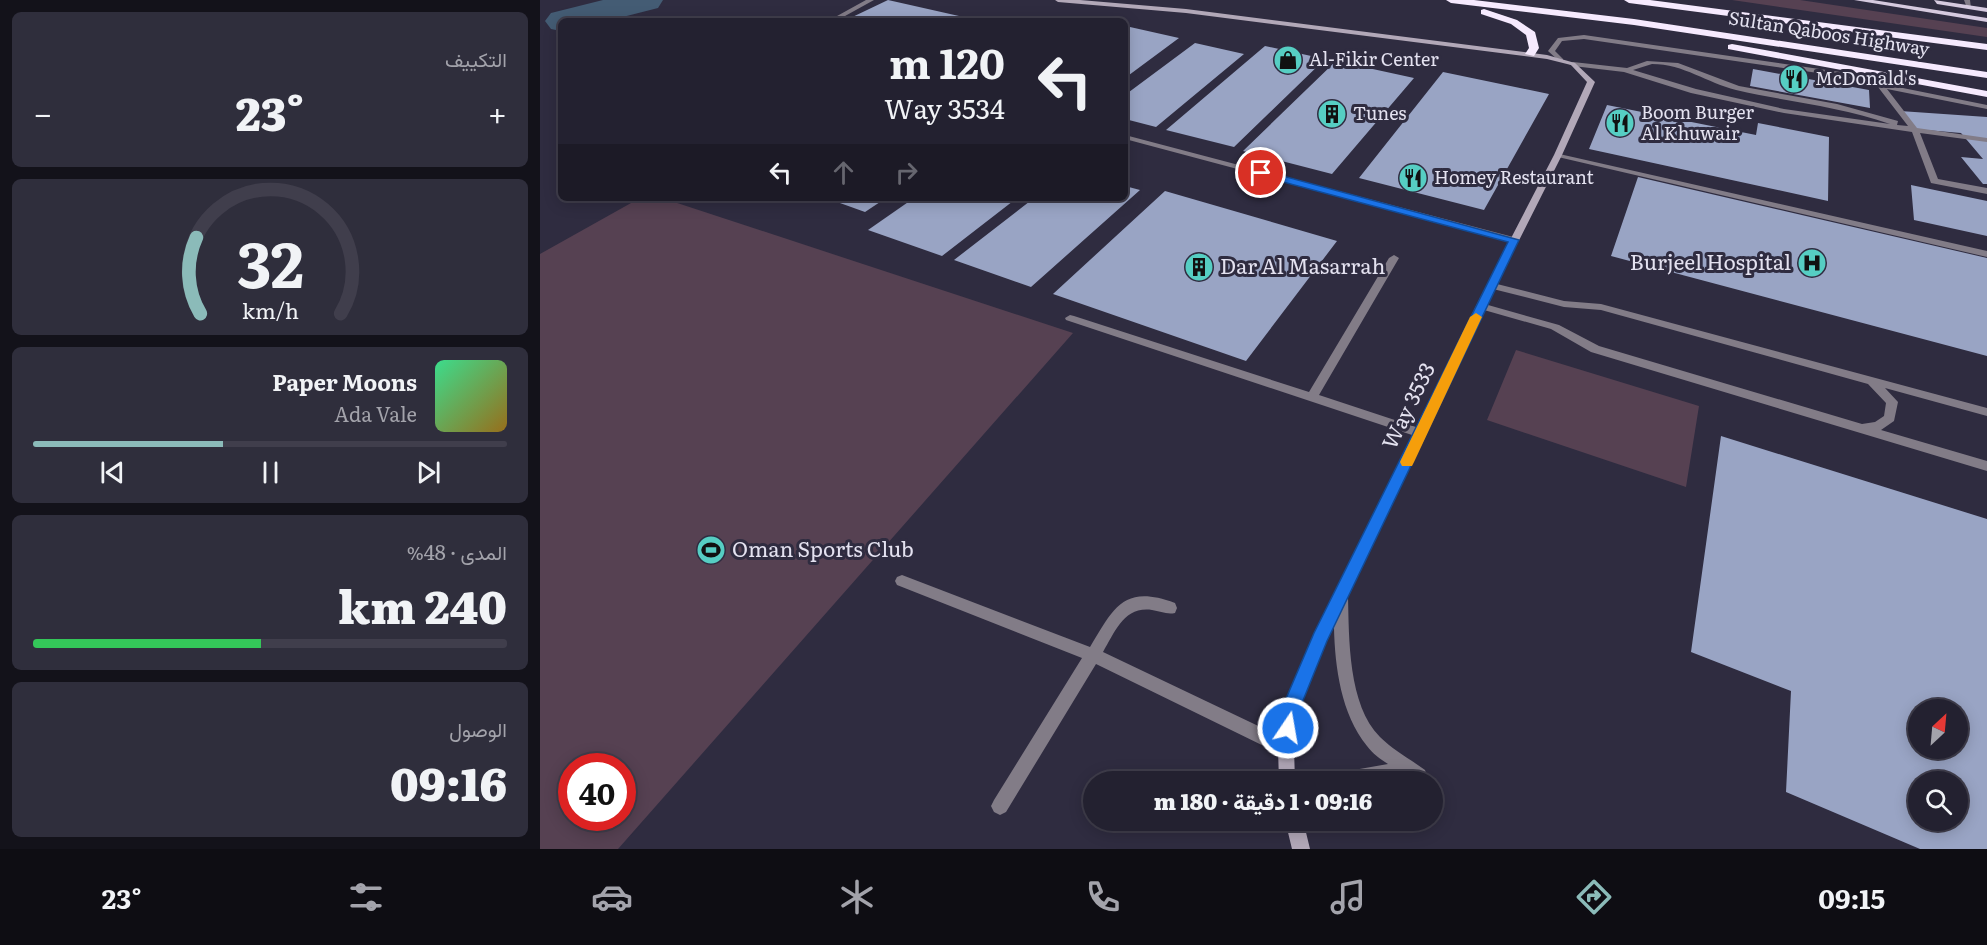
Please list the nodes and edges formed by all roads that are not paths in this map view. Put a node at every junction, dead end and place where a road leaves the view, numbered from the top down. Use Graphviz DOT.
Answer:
graph roads {
  1 [pos="871,0"];
  2 [pos="1058,0"];
  3 [pos="1445,0"];
  4 [pos="1451,0"];
  5 [pos="1629,0"];
  6 [pos="1858,0"];
  7 [pos="1925,0"];
  8 [pos="1968,3"];
  9 [pos="1987,10"];
  10 [pos="837,18"];
  11 [pos="1987,20"];
  12 [pos="1634,22"];
  13 [pos="1987,47"];
  14 [pos="1530,54"];
  15 [pos="1567,62"];
  16 [pos="1629,70"];
  17 [pos="1851,70"];
  18 [pos="1987,75"];
  19 [pos="1882,86"];
  20 [pos="1987,94"];
  21 [pos="1974,104"];
  22 [pos="1987,107"];
  23 [pos="1916,132"];
  24 [pos="1128,138"];
  25 [pos="1987,140"];
  26 [pos="1558,155"];
  27 [pos="1987,192"];
  28 [pos="1514,240"];
  29 [pos="1987,254"];
  30 [pos="1394,258"];
  31 [pos="1493,286"];
  32 [pos="1481,306"];
  33 [pos="1070,318"];
  34 [pos="1869,380"];
  35 [pos="1312,397"];
  36 [pos="1987,412"];
  37 [pos="1860,428"];
  38 [pos="1421,433"];
  39 [pos="1987,466"];
  40 [pos="902,581"];
  41 [pos="1341,595"];
  42 [pos="1170,608"];
  43 [pos="1093,655"];
  44 [pos="1286,747"];
  45 [pos="1287,771"];
  46 [pos="1412,771"];
  47 [pos="1000,806"];
  48 [pos="1296,831"];
  49 [pos="1300,849"];
  1 -- 10 [label="street"];
  2 -- 14 [label="street"];
  3 -- 14 [label="highway"];
  4 -- 12 [label="highway, Sultan Qaboos Highway"];
  5 -- 13 [label="highway, Sultan Qaboos Highway"];
  6 -- 11 [label="main road"];
  7 -- 8 [label="main road"];
  8 -- 9 [label="main road"];
  12 -- 17 [label="highway"];
  12 -- 18 [label="highway, Sultan Qaboos Highway"];
  14 -- 15 [label="street"];
  15 -- 16 [label="street"];
  15 -- 19 [label="street"];
  15 -- 26 [label="street, Way 3533"];
  16 -- 23 [label="street"];
  16 -- 23 [label="street"];
  17 -- 19 [label="street"];
  17 -- 20 [label="highway"];
  17 -- 21 [label="street"];
  19 -- 21 [label="street"];
  19 -- 23 [label="street"];
  21 -- 22 [label="street"];
  23 -- 25 [label="street"];
  23 -- 27 [label="street"];
  24 -- 28 [label="street"];
  26 -- 28 [label="street, Way 3533"];
  26 -- 29 [label="street"];
  28 -- 31 [label="street, Way 3533"];
  30 -- 35 [label="street"];
  31 -- 32 [label="street, Way 3533"];
  31 -- 34 [label="street"];
  32 -- 37 [label="street"];
  32 -- 38 [label="street, Way 3533"];
  33 -- 35 [label="street"];
  34 -- 36 [label="street"];
  34 -- 37 [label="street"];
  35 -- 38 [label="street"];
  37 -- 39 [label="street"];
  38 -- 41 [label="street, Way 3533"];
  40 -- 43 [label="street"];
  41 -- 44 [label="street, Way 3533"];
  41 -- 46 [label="street"];
  42 -- 43 [label="street"];
  43 -- 44 [label="street"];
  43 -- 47 [label="street"];
  44 -- 45 [label="street, Way 3533"];
  48 -- 49 [label="street"];
}
